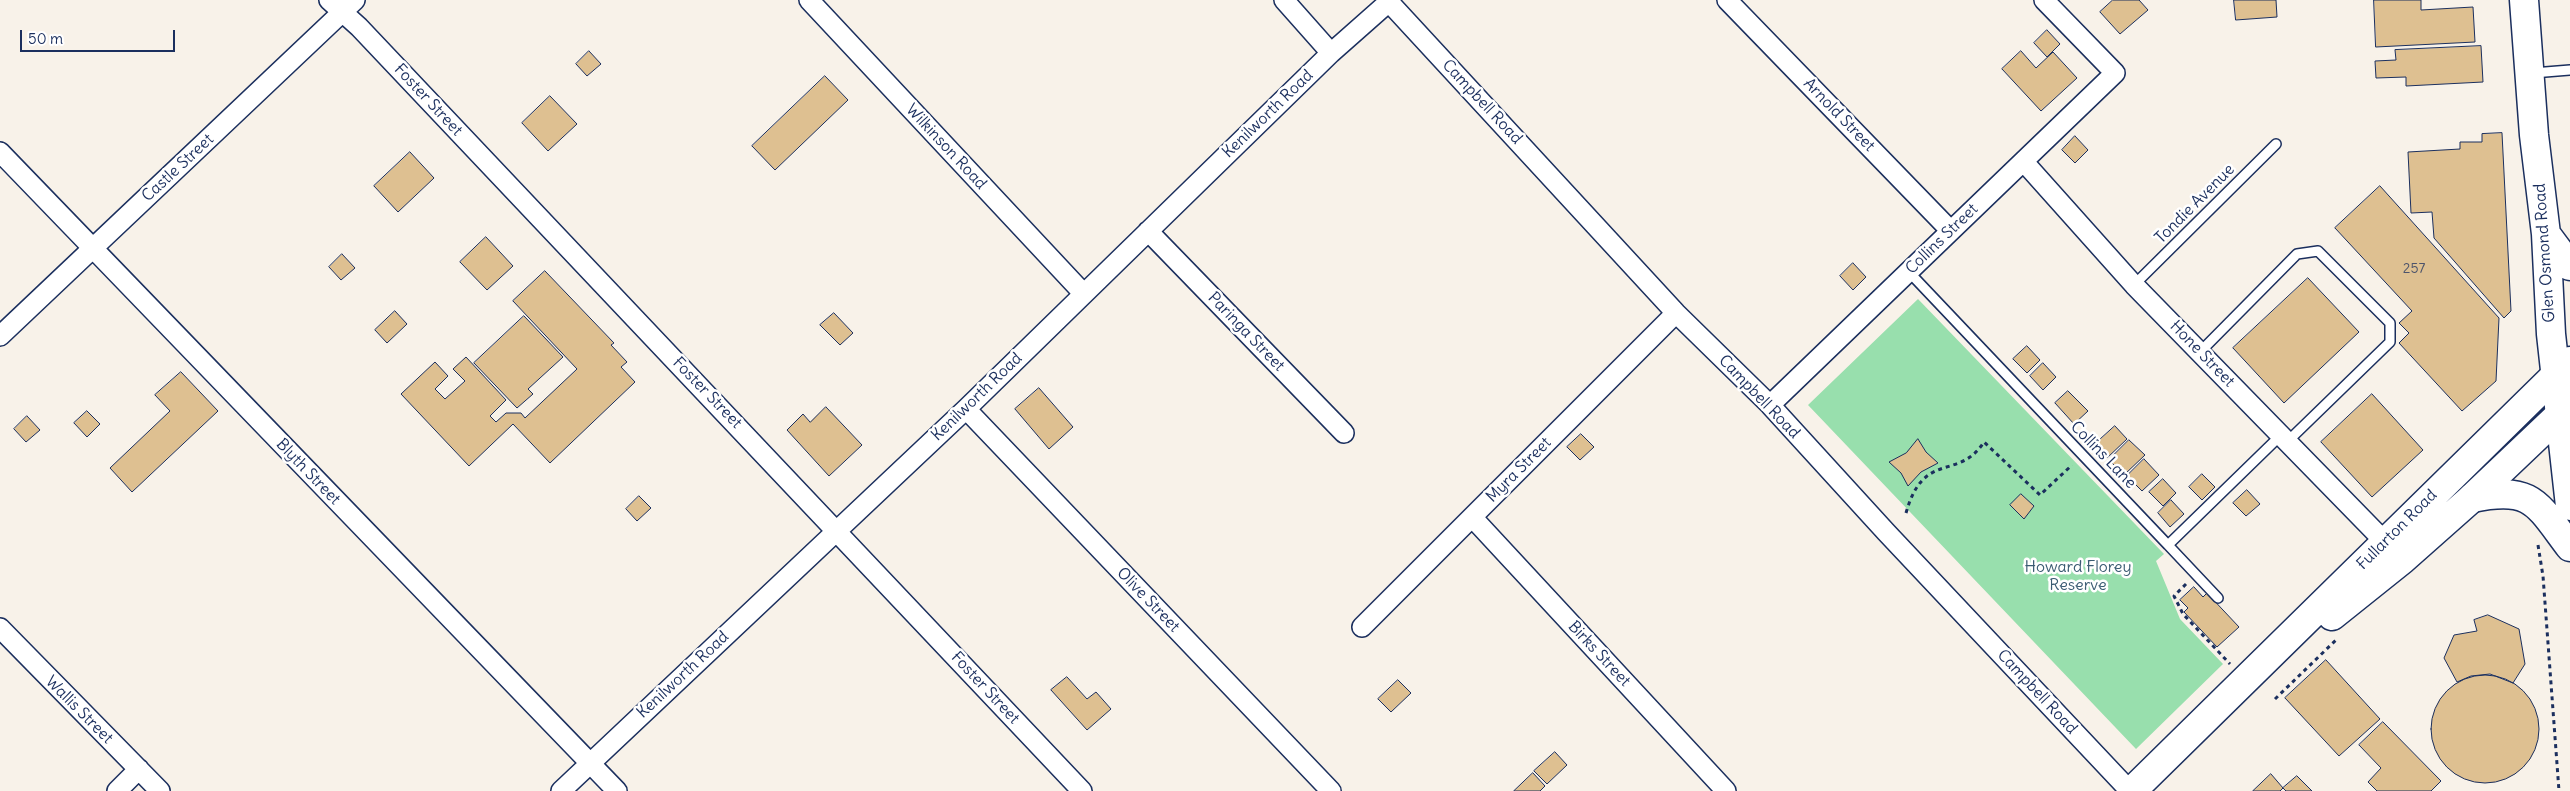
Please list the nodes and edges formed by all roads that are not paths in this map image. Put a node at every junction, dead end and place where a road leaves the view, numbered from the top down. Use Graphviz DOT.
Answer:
graph roads {
  1 [pos="809,0"];
  2 [pos="1284,0"];
  3 [pos="1727,0"];
  4 [pos="2044,0"];
  5 [pos="2524,0"];
  6 [pos="1390,1"];
  7 [pos="342,4"];
  8 [pos="1331,53"];
  9 [pos="2570,70"];
  10 [pos="2530,73"];
  11 [pos="2276,144"];
  12 [pos="0,152"];
  13 [pos="2024,162"];
  14 [pos="1950,230"];
  15 [pos="1148,231"];
  16 [pos="2546,234"];
  17 [pos="92,248"];
  18 [pos="2570,266"];
  19 [pos="1908,271"];
  20 [pos="2134,285"];
  21 [pos="1084,293"];
  22 [pos="1676,313"];
  23 [pos="0,336"];
  24 [pos="2200,352"];
  25 [pos="2563,368"];
  26 [pos="1770,405"];
  27 [pos="966,409"];
  28 [pos="2565,409"];
  29 [pos="1344,433"];
  30 [pos="2284,439"];
  31 [pos="2472,498"];
  32 [pos="2570,506"];
  33 [pos="1472,517"];
  34 [pos="838,530"];
  35 [pos="2385,542"];
  36 [pos="2168,545"];
  37 [pos="2570,548"];
  38 [pos="2218,598"];
  39 [pos="0,628"];
  40 [pos="1362,628"];
  41 [pos="2225,702"];
  42 [pos="590,763"];
  43 [pos="139,769"];
  44 [pos="117,791"];
  45 [pos="160,791"];
  46 [pos="561,791"];
  47 [pos="617,791"];
  48 [pos="1082,791"];
  49 [pos="1331,791"];
  50 [pos="1726,791"];
  51 [pos="2131,791"];
  1 -- 21 [label="street, Wilkinson Road"];
  2 -- 8 [label="street"];
  3 -- 14 [label="street, Arnold Street"];
  4 -- 13 [label="street, Collins Street"];
  5 -- 10 [label="main road, Glen Osmond Road"];
  6 -- 8 [label="street, Kenilworth Road"];
  6 -- 22 [label="street, Campbell Road"];
  7 -- 17 [label="street, Castle Street"];
  7 -- 34 [label="street, Foster Street"];
  8 -- 15 [label="street, Kenilworth Road"];
  9 -- 10 [label="lane"];
  10 -- 16 [label="main road, Glen Osmond Road"];
  11 -- 20 [label="lane, Tondie Avenue"];
  12 -- 17 [label="street, Blyth Street"];
  13 -- 14 [label="street, Collins Street"];
  13 -- 20 [label="street, Hone Street"];
  14 -- 19 [label="street, Collins Street"];
  15 -- 21 [label="street, Kenilworth Road"];
  15 -- 29 [label="street, Paringa Street"];
  16 -- 18 [label="main road"];
  16 -- 25 [label="main road, Glen Osmond Road"];
  17 -- 23 [label="street, Castle Street"];
  17 -- 42 [label="street, Blyth Street"];
  19 -- 26 [label="street, Collins Street"];
  19 -- 36 [label="lane, Collins Lane"];
  20 -- 24 [label="street, Hone Street"];
  21 -- 27 [label="street, Kenilworth Road"];
  22 -- 26 [label="street, Campbell Road"];
  22 -- 33 [label="street, Myra Street"];
  24 -- 30 [label="street, Hone Street"];
  24 -- 30 [label="lane"];
  25 -- 28 [label="main road, Glen Osmond Road"];
  25 -- 35 [label="main road, Fullarton Road"];
  26 -- 51 [label="street, Campbell Road"];
  27 -- 34 [label="street, Kenilworth Road"];
  27 -- 49 [label="street, Olive Street"];
  28 -- 31 [label="main road, Fullarton Road"];
  28 -- 32 [label="main road, Glen Osmond Road"];
  30 -- 35 [label="street, Hone Street"];
  30 -- 36 [label="lane"];
  31 -- 37 [label="main road"];
  31 -- 41 [label="main road, Fullarton Road"];
  33 -- 40 [label="street, Myra Street"];
  33 -- 50 [label="street, Birks Street"];
  34 -- 42 [label="street, Kenilworth Road"];
  34 -- 48 [label="street, Foster Street"];
  35 -- 41 [label="main road, Fullarton Road"];
  36 -- 38 [label="lane, Collins Lane"];
  39 -- 43 [label="street, Wallis Street"];
  41 -- 51 [label="main road, Fullarton Road"];
  42 -- 46 [label="street, Kenilworth Road"];
  42 -- 47 [label="street, Blyth Street"];
  43 -- 44 [label="street"];
  43 -- 45 [label="street, Wallis Street"];
}
